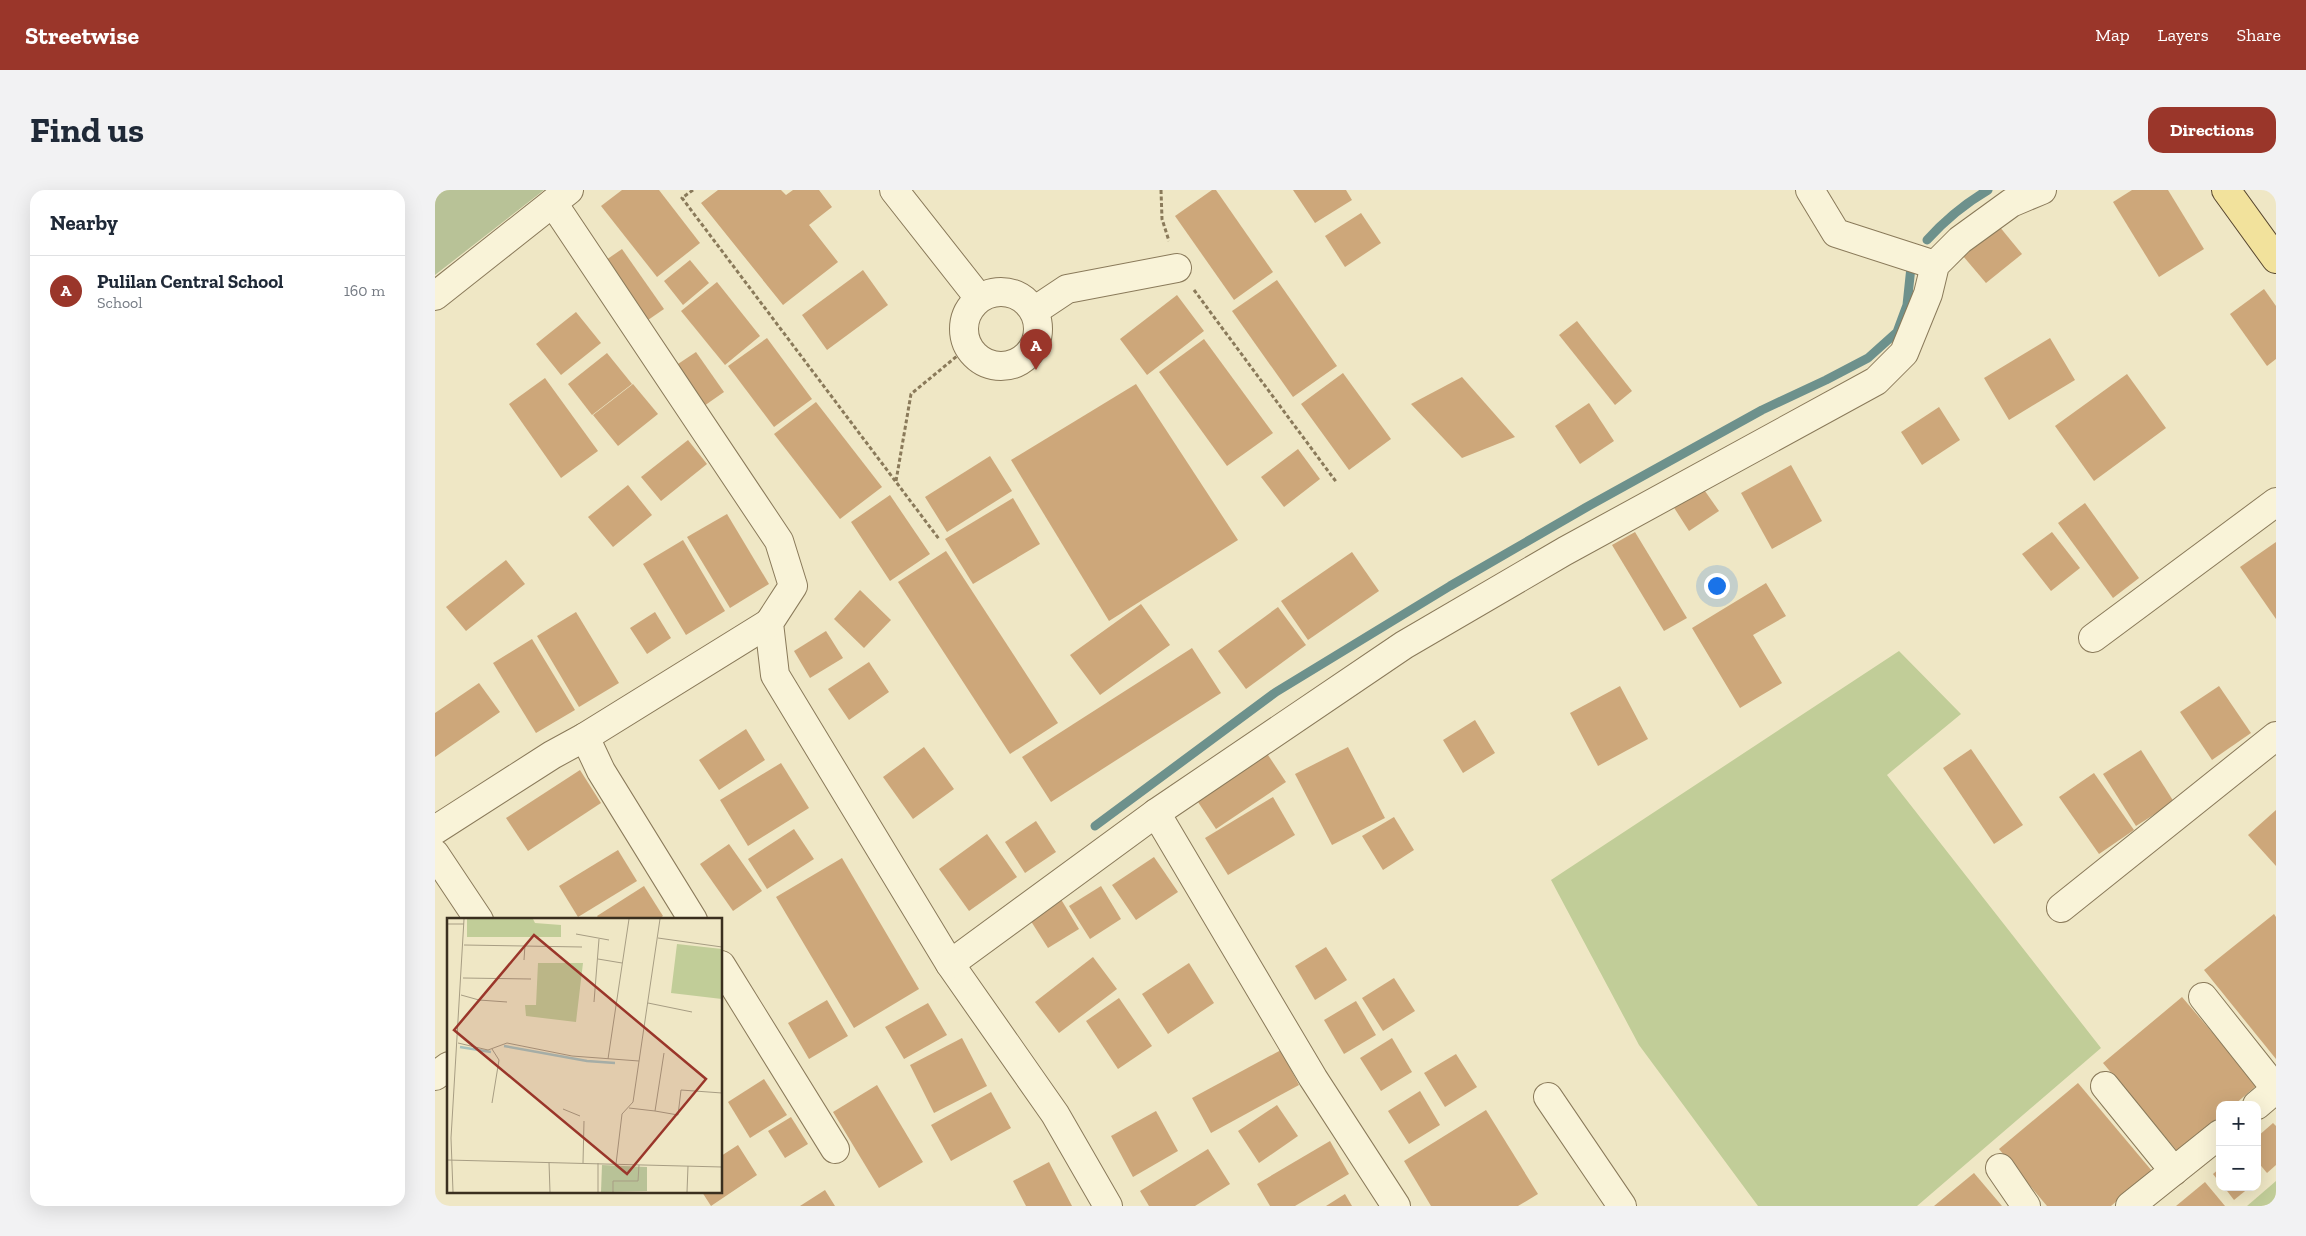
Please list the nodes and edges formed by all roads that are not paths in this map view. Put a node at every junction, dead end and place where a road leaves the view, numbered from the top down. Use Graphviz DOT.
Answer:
graph roads {
  1 [pos="894,190"];
  2 [pos="1810,190"];
  3 [pos="2042,190"];
  4 [pos="2226,190"];
  5 [pos="561,196"];
  6 [pos="2276,259"];
  7 [pos="1935,265"];
  8 [pos="1177,268"];
  9 [pos="435,296"];
  10 [pos="979,298"];
  11 [pos="1035,311"];
  12 [pos="2276,502"];
  13 [pos="769,622"];
  14 [pos="2093,638"];
  15 [pos="2276,736"];
  16 [pos="585,738"];
  17 [pos="1156,813"];
  18 [pos="435,830"];
  19 [pos="435,854"];
  20 [pos="2061,908"];
  21 [pos="478,918"];
  22 [pos="692,918"];
  23 [pos="950,964"];
  24 [pos="723,967"];
  25 [pos="2203,997"];
  26 [pos="447,1067"];
  27 [pos="435,1076"];
  28 [pos="2105,1086"];
  29 [pos="2276,1089"];
  30 [pos="1548,1097"];
  31 [pos="2261,1102"];
  32 [pos="2216,1137"];
  33 [pos="835,1149"];
  34 [pos="2000,1168"];
  35 [pos="2173,1171"];
  36 [pos="1107,1206"];
  37 [pos="1395,1206"];
  38 [pos="1622,1206"];
  39 [pos="2026,1206"];
  40 [pos="2130,1206"];
  1 -- 10 [label="street"];
  2 -- 7 [label="street"];
  3 -- 7 [label="street"];
  4 -- 6 [label="main road"];
  5 -- 9 [label="street"];
  5 -- 13 [label="street"];
  7 -- 17 [label="street"];
  8 -- 11 [label="street"];
  10 -- 11 [label="street"];
  10 -- 11 [label="street"];
  12 -- 14 [label="street"];
  13 -- 16 [label="street"];
  13 -- 23 [label="street"];
  15 -- 20 [label="street"];
  16 -- 18 [label="street"];
  16 -- 22 [label="street"];
  17 -- 23 [label="street"];
  17 -- 37 [label="street"];
  19 -- 21 [label="street"];
  23 -- 36 [label="street"];
  24 -- 33 [label="street"];
  25 -- 29 [label="street"];
  26 -- 27 [label="street"];
  28 -- 35 [label="street"];
  29 -- 31 [label="street"];
  30 -- 38 [label="street"];
  32 -- 35 [label="street"];
  34 -- 39 [label="street"];
  35 -- 40 [label="street"];
}
